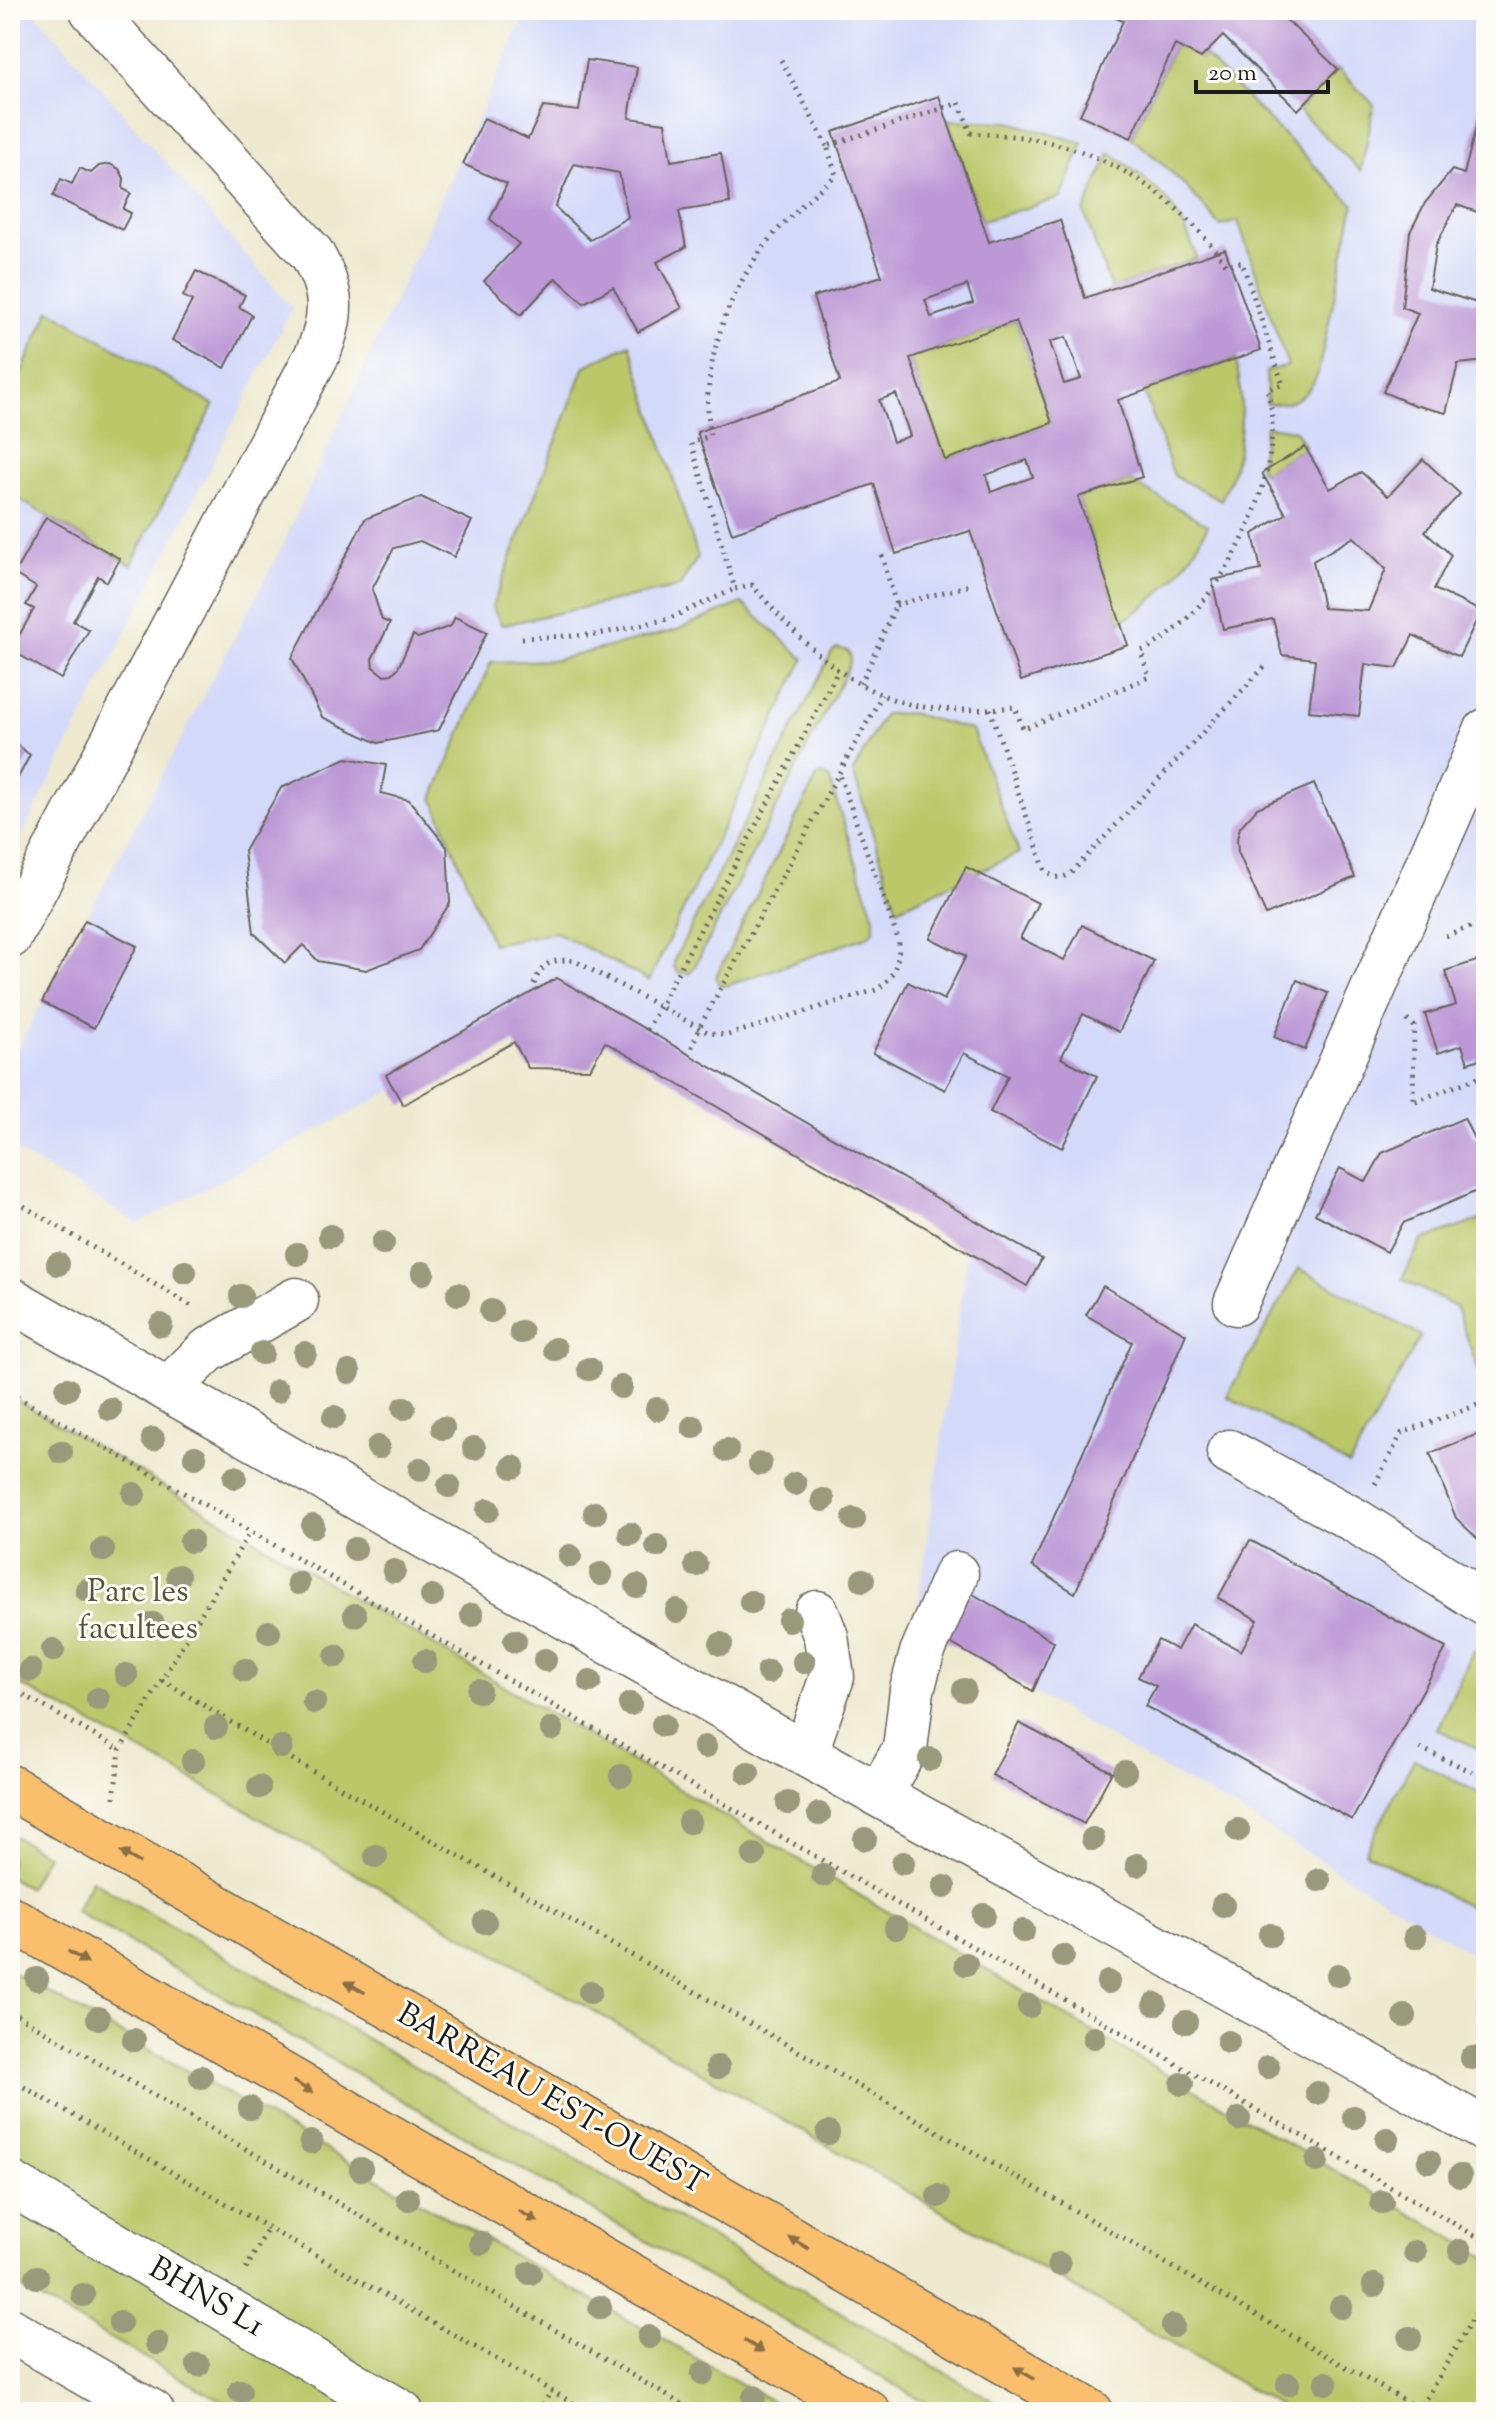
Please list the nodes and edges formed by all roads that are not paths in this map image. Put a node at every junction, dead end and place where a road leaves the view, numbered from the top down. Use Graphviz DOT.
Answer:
graph roads {
  1 [pos="92,10"];
  2 [pos="1486,731"];
  3 [pos="10,936"];
  4 [pos="10,1299"];
  5 [pos="296,1300"];
  6 [pos="1236,1303"];
  7 [pos="168,1389"];
  8 [pos="1229,1452"];
  9 [pos="956,1574"];
  10 [pos="1486,1604"];
  11 [pos="817,1613"];
  12 [pos="805,1754"];
  13 [pos="10,1787"];
  14 [pos="879,1794"];
  15 [pos="10,1918"];
  16 [pos="1486,2130"];
  17 [pos="10,2183"];
  18 [pos="10,2200"];
  19 [pos="10,2330"];
  20 [pos="152,2412"];
  21 [pos="376,2412"];
  22 [pos="401,2412"];
  23 [pos="868,2412"];
  24 [pos="1091,2412"];
  1 -- 3 [label="street"];
  2 -- 6 [label="street"];
  4 -- 7 [label="street"];
  5 -- 7 [label="street"];
  7 -- 12 [label="street"];
  8 -- 10 [label="street"];
  9 -- 14 [label="street"];
  11 -- 12 [label="street"];
  12 -- 14 [label="street"];
  24 -- 13 [label="main road, BARREAU EST-OUEST, one-way"];
  14 -- 16 [label="street"];
  15 -- 23 [label="main road, one-way"];
  17 -- 22 [label="street, BHNS L1"];
  18 -- 21 [label="street, BHNS L1"];
  19 -- 20 [label="street"];
}
